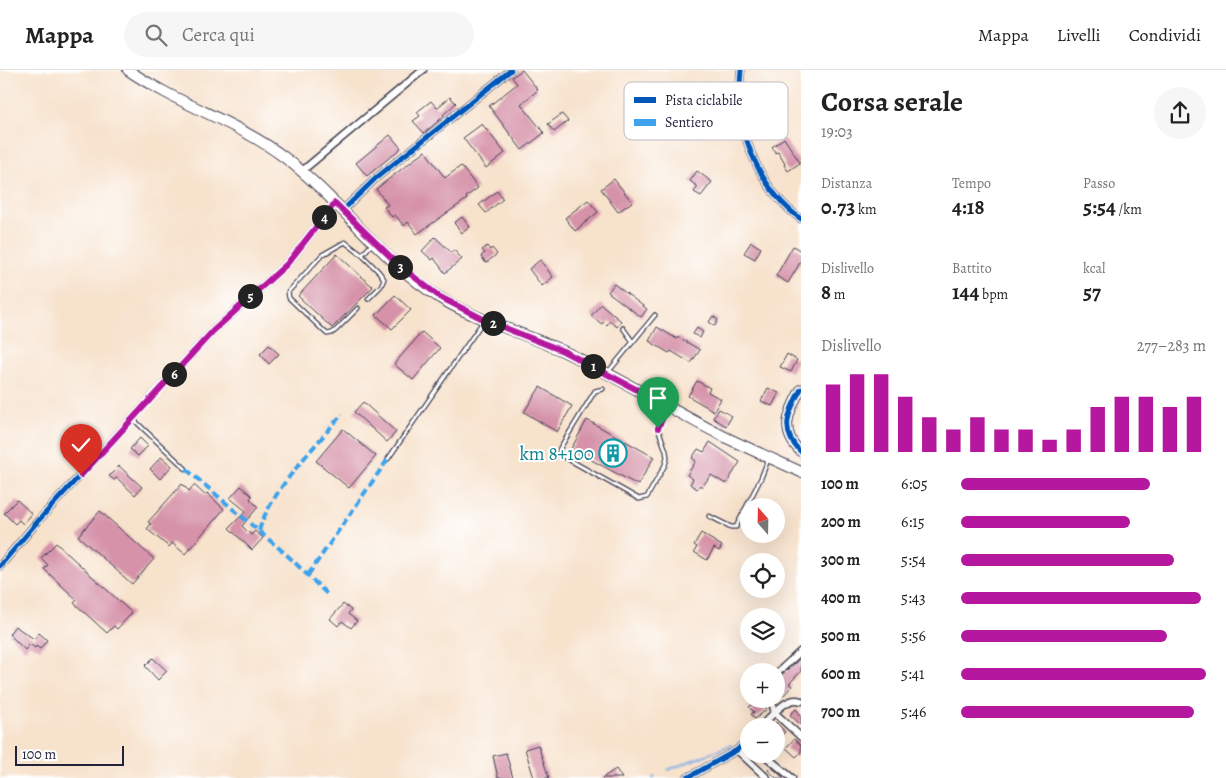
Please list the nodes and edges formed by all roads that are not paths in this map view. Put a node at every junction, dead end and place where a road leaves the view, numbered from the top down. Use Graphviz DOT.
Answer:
graph roads {
  1 [pos="128,70"];
  2 [pos="423,70"];
  3 [pos="511,70"];
  4 [pos="747,140"];
  5 [pos="302,171"];
  6 [pos="338,207"];
  7 [pos="801,219"];
  8 [pos="374,241"];
  9 [pos="362,255"];
  10 [pos="368,299"];
  11 [pos="358,308"];
  12 [pos="655,315"];
  13 [pos="485,320"];
  14 [pos="623,328"];
  15 [pos="633,342"];
  16 [pos="607,374"];
  17 [pos="602,388"];
  18 [pos="801,389"];
  19 [pos="668,406"];
  20 [pos="132,418"];
  21 [pos="801,452"];
  22 [pos="769,457"];
  23 [pos="388,460"];
  24 [pos="186,469"];
  25 [pos="801,472"];
  26 [pos="709,516"];
  27 [pos="0,566"];
  28 [pos="801,651"];
  29 [pos="785,666"];
  30 [pos="801,701"];
  31 [pos="774,708"];
  32 [pos="775,713"];
  33 [pos="770,718"];
  34 [pos="801,737"];
  35 [pos="738,750"];
  36 [pos="774,763"];
  37 [pos="687,778"];
  38 [pos="767,778"];
  39 [pos="792,778"];
  1 -- 5 [label="main road"];
  2 -- 5 [label="street"];
  3 -- 6 [label="street"];
  4 -- 7 [label="street"];
  5 -- 6 [label="main road"];
  6 -- 8 [label="main road"];
  6 -- 20 [label="street"];
  8 -- 9 [label="lane"];
  8 -- 13 [label="main road"];
  9 -- 10 [label="lane"];
  9 -- 11 [label="lane"];
  12 -- 15 [label="lane"];
  13 -- 16 [label="main road"];
  13 -- 23 [label="lane"];
  14 -- 15 [label="lane"];
  15 -- 16 [label="lane"];
  16 -- 19 [label="main road"];
  17 -- 19 [label="lane"];
  18 -- 21 [label="street"];
  19 -- 22 [label="main road"];
  20 -- 24 [label="lane"];
  20 -- 27 [label="street"];
  22 -- 25 [label="main road"];
  22 -- 26 [label="lane"];
  28 -- 29 [label="street"];
  30 -- 32 [label="street"];
  31 -- 32 [label="street"];
  32 -- 33 [label="street"];
  32 -- 34 [label="street"];
  35 -- 37 [label="street"];
  35 -- 38 [label="street"];
  36 -- 39 [label="street"];
}
